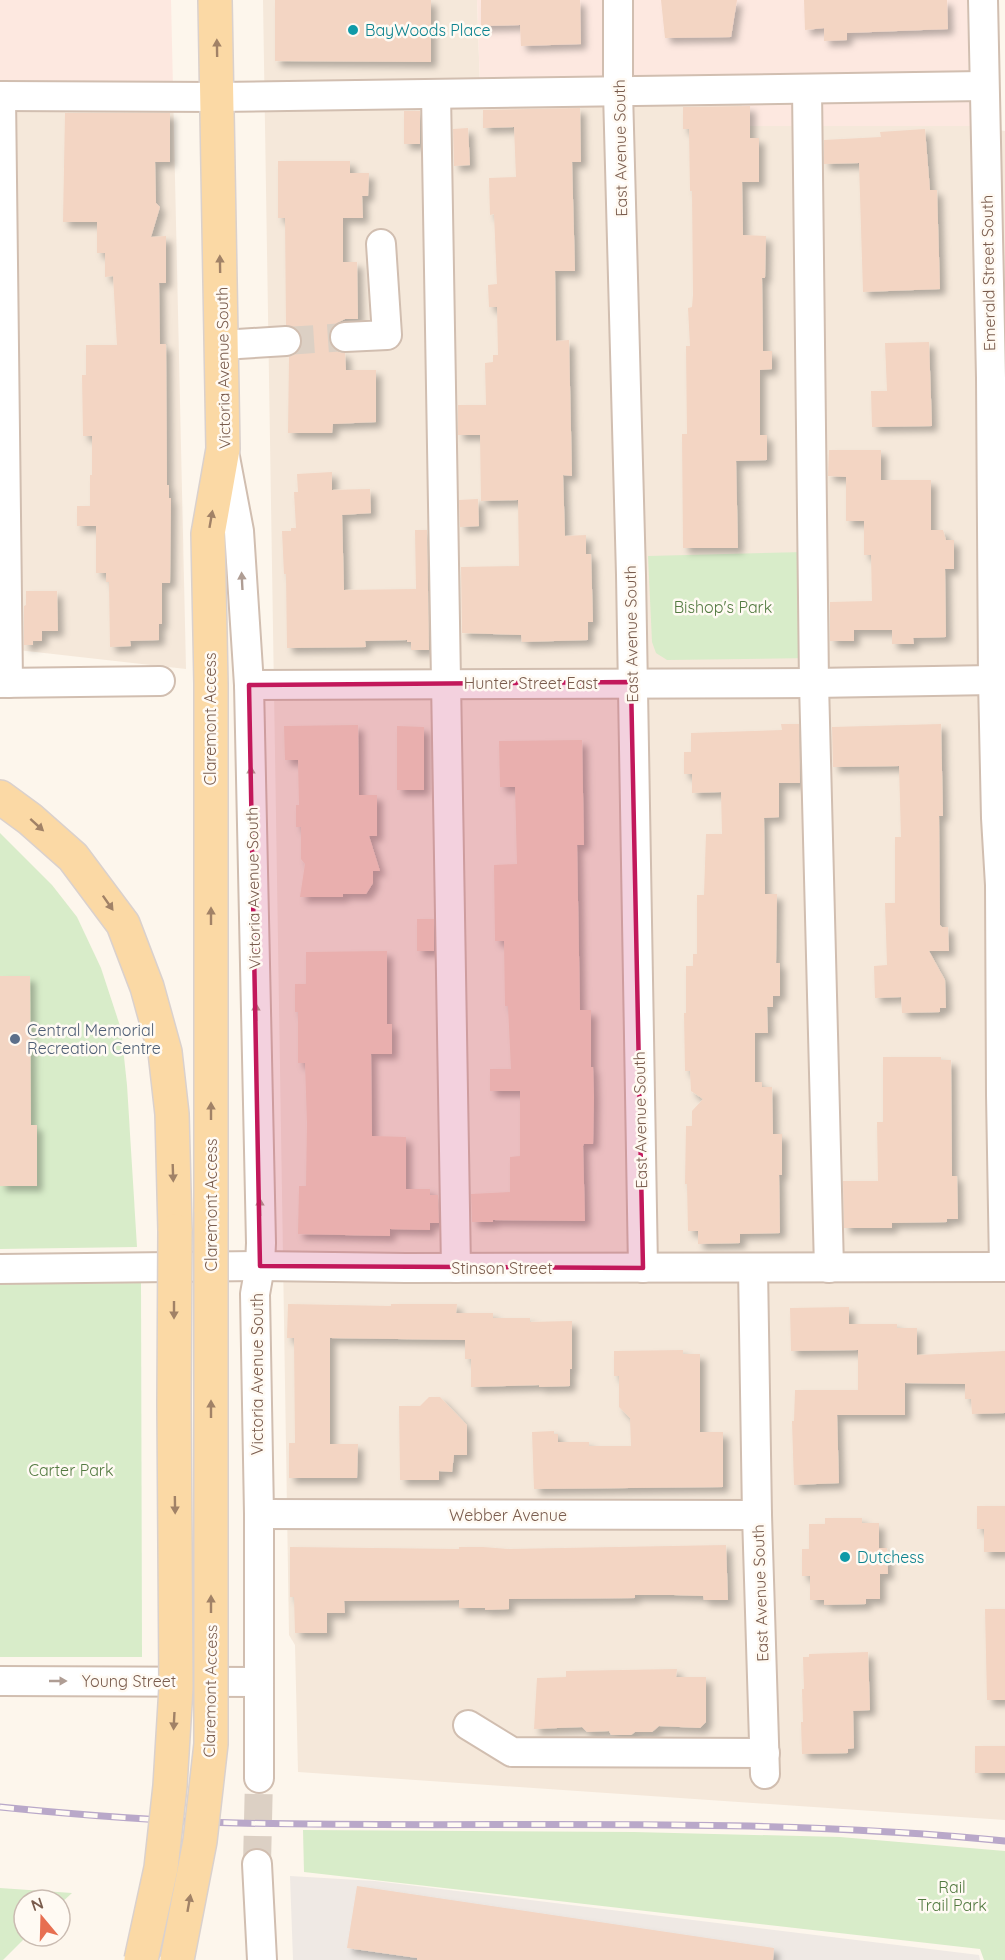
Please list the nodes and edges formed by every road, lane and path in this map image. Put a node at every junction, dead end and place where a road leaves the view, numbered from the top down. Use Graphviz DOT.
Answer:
graph roads {
  1 [pos="215,0"];
  2 [pos="618,0"];
  3 [pos="983,0"];
  4 [pos="983,86"];
  5 [pos="807,89"];
  6 [pos="618,92"];
  7 [pos="436,94"];
  8 [pos="1,96"];
  9 [pos="218,97"];
  10 [pos="381,244"];
  11 [pos="345,338"];
  12 [pos="286,341"];
  13 [pos="222,345"];
  14 [pos="223,449"];
  15 [pos="993,680"];
  16 [pos="160,681"];
  17 [pos="632,682"];
  18 [pos="4,683"];
  19 [pos="446,683"];
  20 [pos="814,683"];
  21 [pos="249,684"];
  22 [pos="0,797"];
  23 [pos="260,1266"];
  24 [pos="1005,1267"];
  25 [pos="456,1268"];
  26 [pos="643,1268"];
  27 [pos="753,1268"];
  28 [pos="829,1268"];
  29 [pos="0,1269"];
  30 [pos="259,1514"];
  31 [pos="757,1515"];
  32 [pos="0,1681"];
  33 [pos="258,1682"];
  34 [pos="468,1725"];
  35 [pos="259,1778"];
  36 [pos="257,1864"];
  37 [pos="141,1960"];
  38 [pos="177,1960"];
  39 [pos="262,1960"];
  9 -- 1 [label="main road, Victoria Avenue South, one-way"];
  2 -- 6 [label="street, East Avenue South"];
  3 -- 4 [label="street, Emerald Street South"];
  4 -- 5 [label="street"];
  4 -- 15 [label="street, Emerald Street South"];
  5 -- 6 [label="street"];
  5 -- 20 [label="street"];
  6 -- 7 [label="street"];
  6 -- 17 [label="street, East Avenue South"];
  7 -- 9 [label="street"];
  7 -- 19 [label="street"];
  8 -- 9 [label="street"];
  8 -- 18 [label="street"];
  13 -- 9 [label="main road, Victoria Avenue South, one-way"];
  10 -- 11 [label="street"];
  12 -- 13 [label="street"];
  13 -- 14 [label="main road, Victoria Avenue South"];
  21 -- 14 [label="street, Victoria Avenue South, one-way"];
  38 -- 14 [label="main road, Claremont Access, one-way, bridge"];
  15 -- 20 [label="street, Hunter Street East"];
  15 -- 24 [label="street, Emerald Street South"];
  16 -- 18 [label="street"];
  17 -- 19 [label="street, Hunter Street East"];
  17 -- 20 [label="street, Hunter Street East"];
  17 -- 26 [label="street, East Avenue South"];
  19 -- 21 [label="street, Hunter Street East"];
  19 -- 25 [label="street"];
  20 -- 28 [label="street"];
  23 -- 21 [label="street, Victoria Avenue South, one-way"];
  22 -- 37 [label="main road, Claremont Access, one-way, bridge"];
  23 -- 25 [label="street, Stinson Street"];
  23 -- 29 [label="street, Stinson Street"];
  23 -- 30 [label="street, Victoria Avenue South"];
  24 -- 28 [label="street, Stinson Street"];
  25 -- 26 [label="street, Stinson Street"];
  26 -- 27 [label="street, Stinson Street"];
  27 -- 28 [label="street, Stinson Street"];
  27 -- 31 [label="street, East Avenue South"];
  30 -- 31 [label="street, Webber Avenue"];
  30 -- 33 [label="street, Victoria Avenue South"];
  31 -- 34 [label="street, East Avenue South"];
  32 -- 33 [label="street, Young Street, one-way"];
  33 -- 35 [label="street, Victoria Avenue South"];
  36 -- 39 [label="street"];
}
